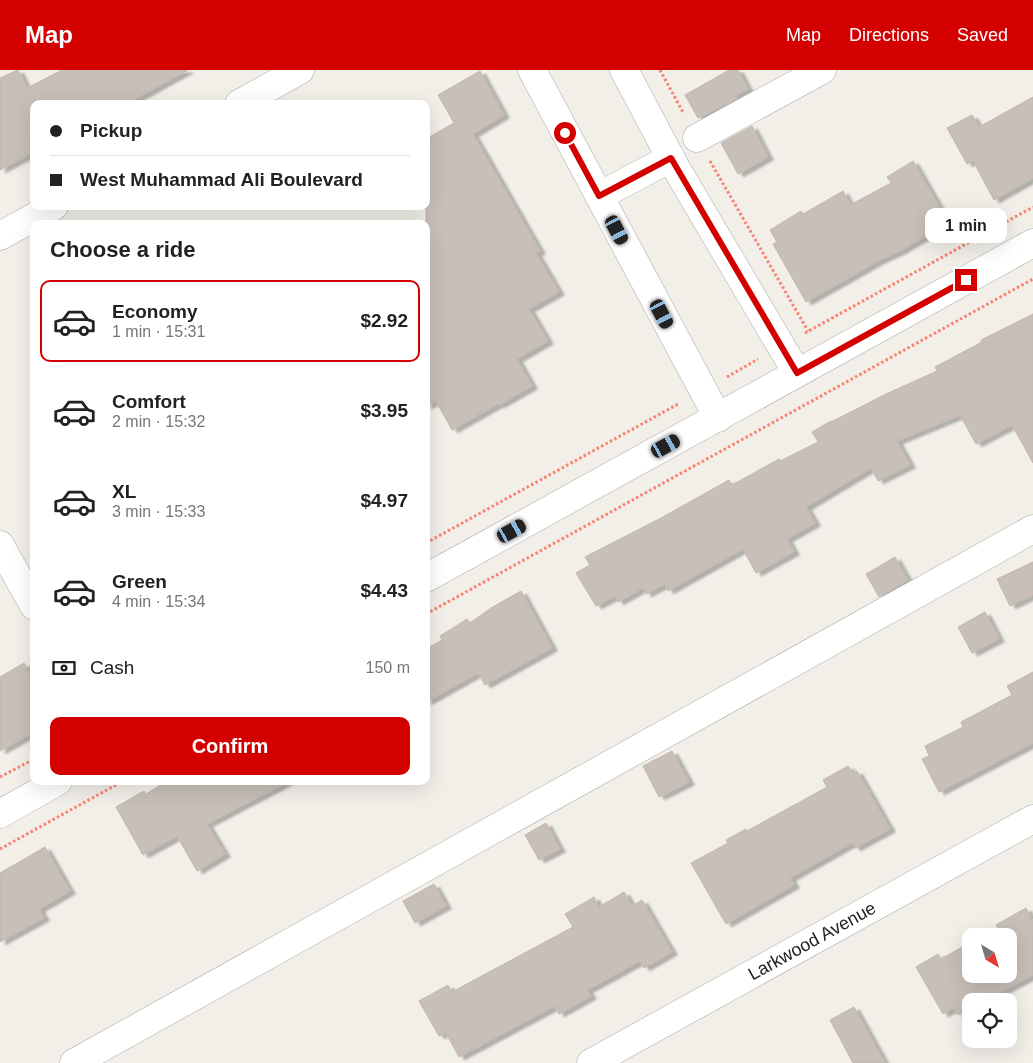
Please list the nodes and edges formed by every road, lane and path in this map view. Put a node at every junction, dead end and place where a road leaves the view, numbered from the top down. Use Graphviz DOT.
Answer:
graph roads {
  1 [pos="300,70"];
  2 [pos="532,70"];
  3 [pos="624,70"];
  4 [pos="660,70"];
  5 [pos="822,70"];
  6 [pos="246,100"];
  7 [pos="697,138"];
  8 [pos="671,158"];
  9 [pos="599,196"];
  10 [pos="1033,207"];
  11 [pos="47,210"];
  12 [pos="0,236"];
  13 [pos="1033,243"];
  14 [pos="1033,279"];
  15 [pos="808,331"];
  16 [pos="782,346"];
  17 [pos="797,373"];
  18 [pos="703,390"];
  19 [pos="718,418"];
  20 [pos="1033,529"];
  21 [pos="430,541"];
  22 [pos="0,545"];
  23 [pos="430,576"];
  24 [pos="30,599"];
  25 [pos="430,612"];
  26 [pos="30,761"];
  27 [pos="0,777"];
  28 [pos="51,785"];
  29 [pos="116,785"];
  30 [pos="0,814"];
  31 [pos="1033,819"];
  32 [pos="0,849"];
  33 [pos="74,1063"];
  34 [pos="591,1063"];
  1 -- 6 [label="street"];
  2 -- 9 [label="street"];
  3 -- 8 [label="street"];
  4 -- 7 [label="path"];
  5 -- 7 [label="street"];
  7 -- 15 [label="path"];
  8 -- 9 [label="street"];
  8 -- 16 [label="street"];
  9 -- 18 [label="street"];
  10 -- 15 [label="path"];
  11 -- 12 [label="street"];
  13 -- 17 [label="street"];
  14 -- 25 [label="path"];
  15 -- 16 [label="path"];
  16 -- 17 [label="street"];
  16 -- 18 [label="path"];
  17 -- 19 [label="street"];
  18 -- 19 [label="street"];
  18 -- 21 [label="path"];
  19 -- 23 [label="street"];
  20 -- 33 [label="street"];
  22 -- 24 [label="street"];
  26 -- 27 [label="path"];
  28 -- 30 [label="street"];
  29 -- 32 [label="path"];
  31 -- 34 [label="street, Larkwood Avenue"];
}
